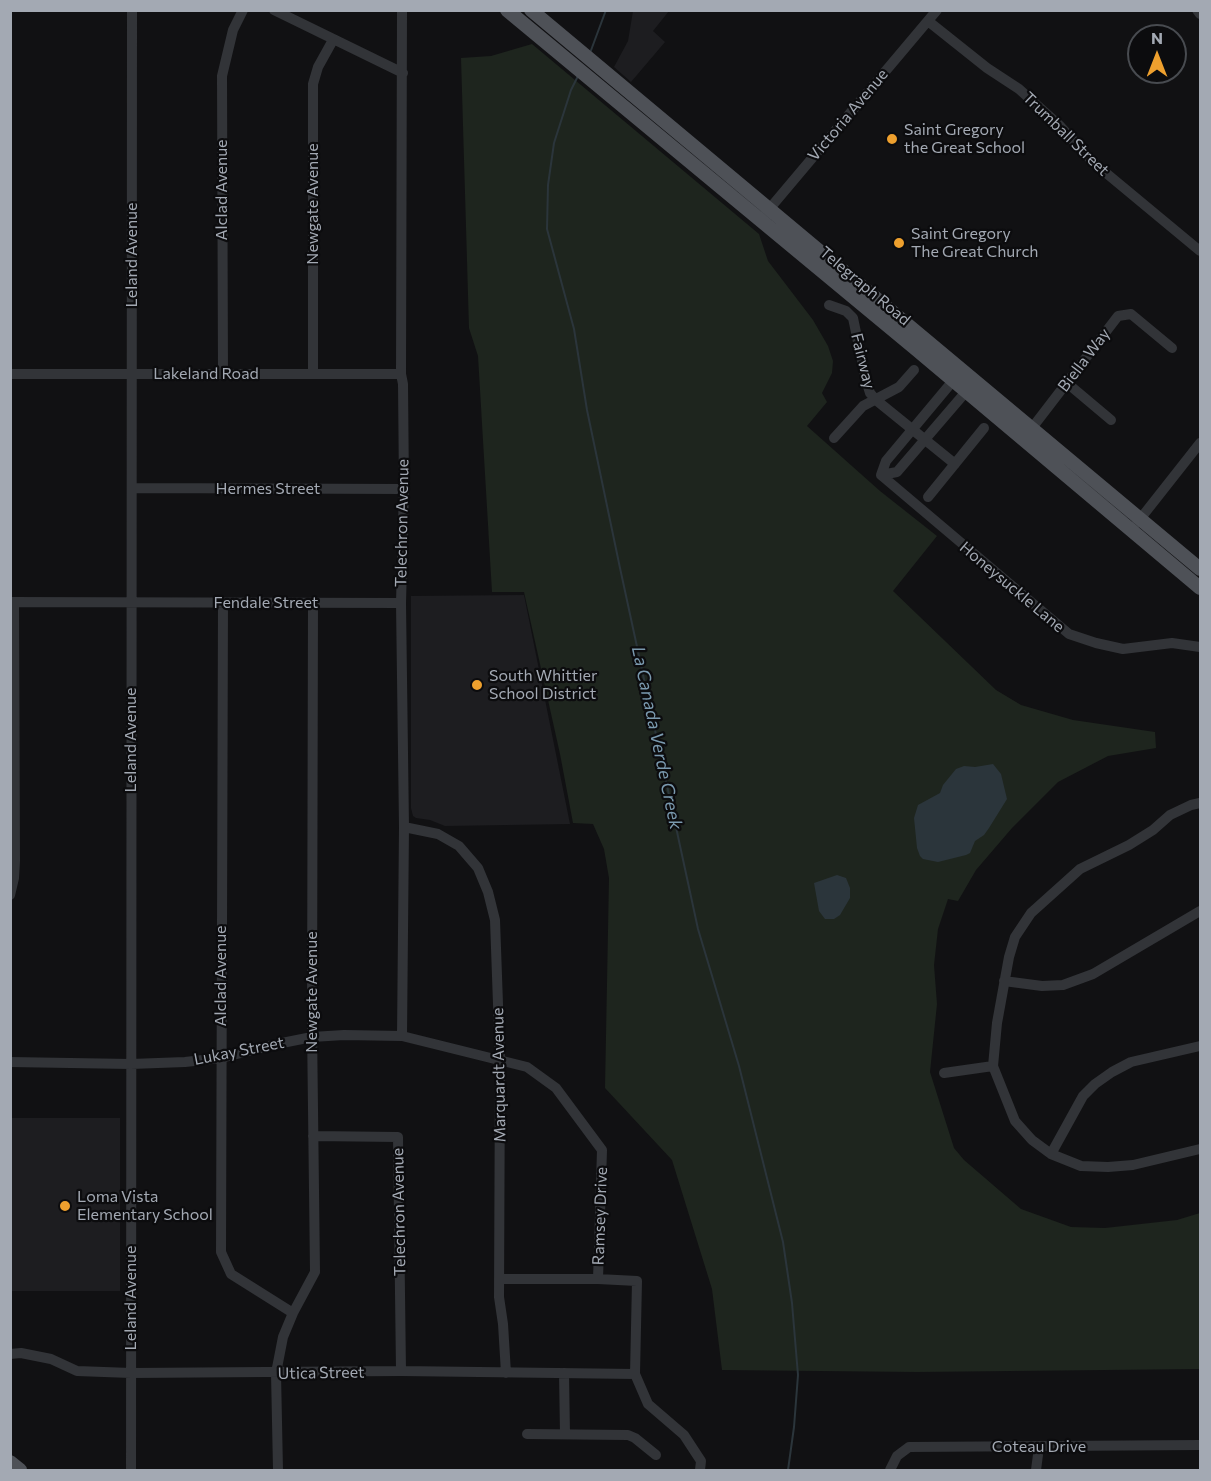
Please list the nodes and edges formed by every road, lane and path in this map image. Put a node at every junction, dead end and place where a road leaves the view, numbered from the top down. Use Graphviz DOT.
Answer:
graph roads {
  1 [pos="132,10"];
  2 [pos="243,10"];
  3 [pos="402,10"];
  4 [pos="531,10"];
  5 [pos="937,10"];
  6 [pos="1197,10"];
  7 [pos="282,12"];
  8 [pos="516,13"];
  9 [pos="1200,14"];
  10 [pos="928,21"];
  11 [pos="333,40"];
  12 [pos="403,73"];
  13 [pos="770,209"];
  14 [pos="760,220"];
  15 [pos="1200,251"];
  16 [pos="829,305"];
  17 [pos="1172,348"];
  18 [pos="914,369"];
  19 [pos="963,370"];
  20 [pos="10,374"];
  21 [pos="132,374"];
  22 [pos="223,374"];
  23 [pos="313,374"];
  24 [pos="401,374"];
  25 [pos="953,381"];
  26 [pos="1067,383"];
  27 [pos="970,386"];
  28 [pos="875,400"];
  29 [pos="1112,420"];
  30 [pos="984,428"];
  31 [pos="1032,428"];
  32 [pos="913,429"];
  33 [pos="834,438"];
  34 [pos="925,439"];
  35 [pos="1200,444"];
  36 [pos="955,464"];
  37 [pos="880,475"];
  38 [pos="132,489"];
  39 [pos="404,489"];
  40 [pos="928,497"];
  41 [pos="1135,525"];
  42 [pos="1200,569"];
  43 [pos="1200,588"];
  44 [pos="12,602"];
  45 [pos="132,603"];
  46 [pos="222,603"];
  47 [pos="313,603"];
  48 [pos="401,603"];
  49 [pos="1200,647"];
  50 [pos="1200,803"];
  51 [pos="404,827"];
  52 [pos="10,895"];
  53 [pos="1200,910"];
  54 [pos="1004,981"];
  55 [pos="402,1036"];
  56 [pos="312,1037"];
  57 [pos="1200,1046"];
  58 [pos="221,1058"];
  59 [pos="500,1060"];
  60 [pos="10,1062"];
  61 [pos="131,1064"];
  62 [pos="993,1066"];
  63 [pos="944,1073"];
  64 [pos="313,1136"];
  65 [pos="1200,1149"];
  66 [pos="1051,1154"];
  67 [pos="499,1279"];
  68 [pos="598,1279"];
  69 [pos="293,1313"];
  70 [pos="10,1354"];
  71 [pos="401,1371"];
  72 [pos="131,1373"];
  73 [pos="276,1373"];
  74 [pos="506,1373"];
  75 [pos="564,1373"];
  76 [pos="635,1374"];
  77 [pos="527,1434"];
  78 [pos="565,1434"];
  79 [pos="1200,1445"];
  80 [pos="1039,1447"];
  81 [pos="656,1455"];
  82 [pos="10,1462"];
  83 [pos="20,1470"];
  84 [pos="131,1470"];
  85 [pos="278,1470"];
  86 [pos="700,1470"];
  87 [pos="890,1470"];
  88 [pos="1036,1470"];
  1 -- 21 [label="street, Leland Avenue"];
  2 -- 22 [label="street, Alclad Avenue"];
  3 -- 12 [label="street, Telechron Avenue"];
  4 -- 13 [label="main road, Telegraph Road"];
  5 -- 10 [label="street, Victoria Avenue"];
  6 -- 9 [label="street"];
  7 -- 11 [label="street"];
  8 -- 14 [label="main road, Telegraph Road"];
  10 -- 13 [label="street, Victoria Avenue"];
  10 -- 15 [label="street, Trumball Street"];
  11 -- 12 [label="street"];
  11 -- 23 [label="street, Newgate Avenue"];
  12 -- 24 [label="street, Telechron Avenue"];
  13 -- 14 [label="street, Victoria Avenue"];
  13 -- 19 [label="main road, Telegraph Road"];
  14 -- 25 [label="main road, Telegraph Road"];
  16 -- 28 [label="street, Fairway"];
  17 -- 26 [label="street, Biella Way"];
  18 -- 28 [label="street"];
  19 -- 25 [label="street"];
  19 -- 27 [label="main road, Telegraph Road"];
  20 -- 21 [label="street, Lakeland Road"];
  21 -- 22 [label="street, Lakeland Road"];
  21 -- 38 [label="street, Leland Avenue"];
  22 -- 23 [label="street, Lakeland Road"];
  23 -- 24 [label="street, Lakeland Road"];
  24 -- 39 [label="street, Telechron Avenue"];
  25 -- 27 [label="main road, Telegraph Road"];
  25 -- 32 [label="street"];
  26 -- 29 [label="street"];
  26 -- 31 [label="street, Biella Way"];
  27 -- 31 [label="main road, Telegraph Road"];
  27 -- 34 [label="street"];
  27 -- 41 [label="main road, Telegraph Road"];
  28 -- 32 [label="street, Fairway"];
  28 -- 33 [label="street"];
  30 -- 36 [label="street"];
  31 -- 41 [label="main road, Telegraph Road"];
  32 -- 34 [label="street, Fairway"];
  32 -- 37 [label="street"];
  34 -- 36 [label="street, Fairway"];
  34 -- 37 [label="street"];
  35 -- 41 [label="street"];
  36 -- 40 [label="street"];
  37 -- 49 [label="street, Honeysuckle Lane"];
  38 -- 39 [label="street, Hermes Street"];
  38 -- 45 [label="street, Leland Avenue"];
  39 -- 48 [label="street, Telechron Avenue"];
  41 -- 42 [label="main road, Telegraph Road"];
  41 -- 43 [label="main road, Telegraph Road"];
  44 -- 45 [label="street, Fendale Street"];
  44 -- 52 [label="street"];
  45 -- 46 [label="street, Fendale Street"];
  45 -- 61 [label="street, Leland Avenue"];
  46 -- 47 [label="street, Fendale Street"];
  46 -- 58 [label="street, Alclad Avenue"];
  47 -- 48 [label="street, Fendale Street"];
  47 -- 56 [label="street, Newgate Avenue"];
  48 -- 51 [label="street, Telechron Avenue"];
  50 -- 54 [label="street"];
  51 -- 55 [label="street, Telechron Avenue"];
  51 -- 59 [label="street, Marquardt Avenue"];
  53 -- 54 [label="street"];
  54 -- 62 [label="street"];
  55 -- 56 [label="street, Lukay Street"];
  55 -- 59 [label="street, Lukay Street"];
  56 -- 58 [label="street, Lukay Street"];
  56 -- 64 [label="street, Newgate Avenue"];
  57 -- 66 [label="street"];
  58 -- 61 [label="street, Lukay Street"];
  58 -- 69 [label="street, Alclad Avenue"];
  59 -- 67 [label="street, Marquardt Avenue"];
  59 -- 68 [label="street, Ramsey Drive"];
  60 -- 61 [label="street, Lukay Street"];
  61 -- 72 [label="street, Leland Avenue"];
  62 -- 63 [label="street"];
  62 -- 66 [label="street"];
  64 -- 69 [label="street, Newgate Avenue"];
  64 -- 71 [label="street, Telechron Avenue"];
  65 -- 66 [label="street"];
  67 -- 68 [label="street"];
  67 -- 74 [label="street, Marquardt Avenue"];
  68 -- 76 [label="street, Ramsey Drive"];
  69 -- 73 [label="street, Newgate Avenue"];
  70 -- 72 [label="street, Utica Street"];
  71 -- 73 [label="street, Utica Street"];
  71 -- 74 [label="street, Utica Street"];
  72 -- 73 [label="street, Utica Street"];
  72 -- 84 [label="street, Leland Avenue"];
  73 -- 85 [label="street, Newgate Avenue"];
  74 -- 75 [label="street, Utica Street"];
  75 -- 76 [label="street, Utica Street"];
  75 -- 78 [label="street"];
  76 -- 86 [label="street, Ramsey Drive"];
  77 -- 78 [label="street"];
  78 -- 81 [label="street"];
  79 -- 80 [label="street, Coteau Drive"];
  80 -- 87 [label="street, Coteau Drive"];
  80 -- 88 [label="street"];
  82 -- 83 [label="main road"];
}
